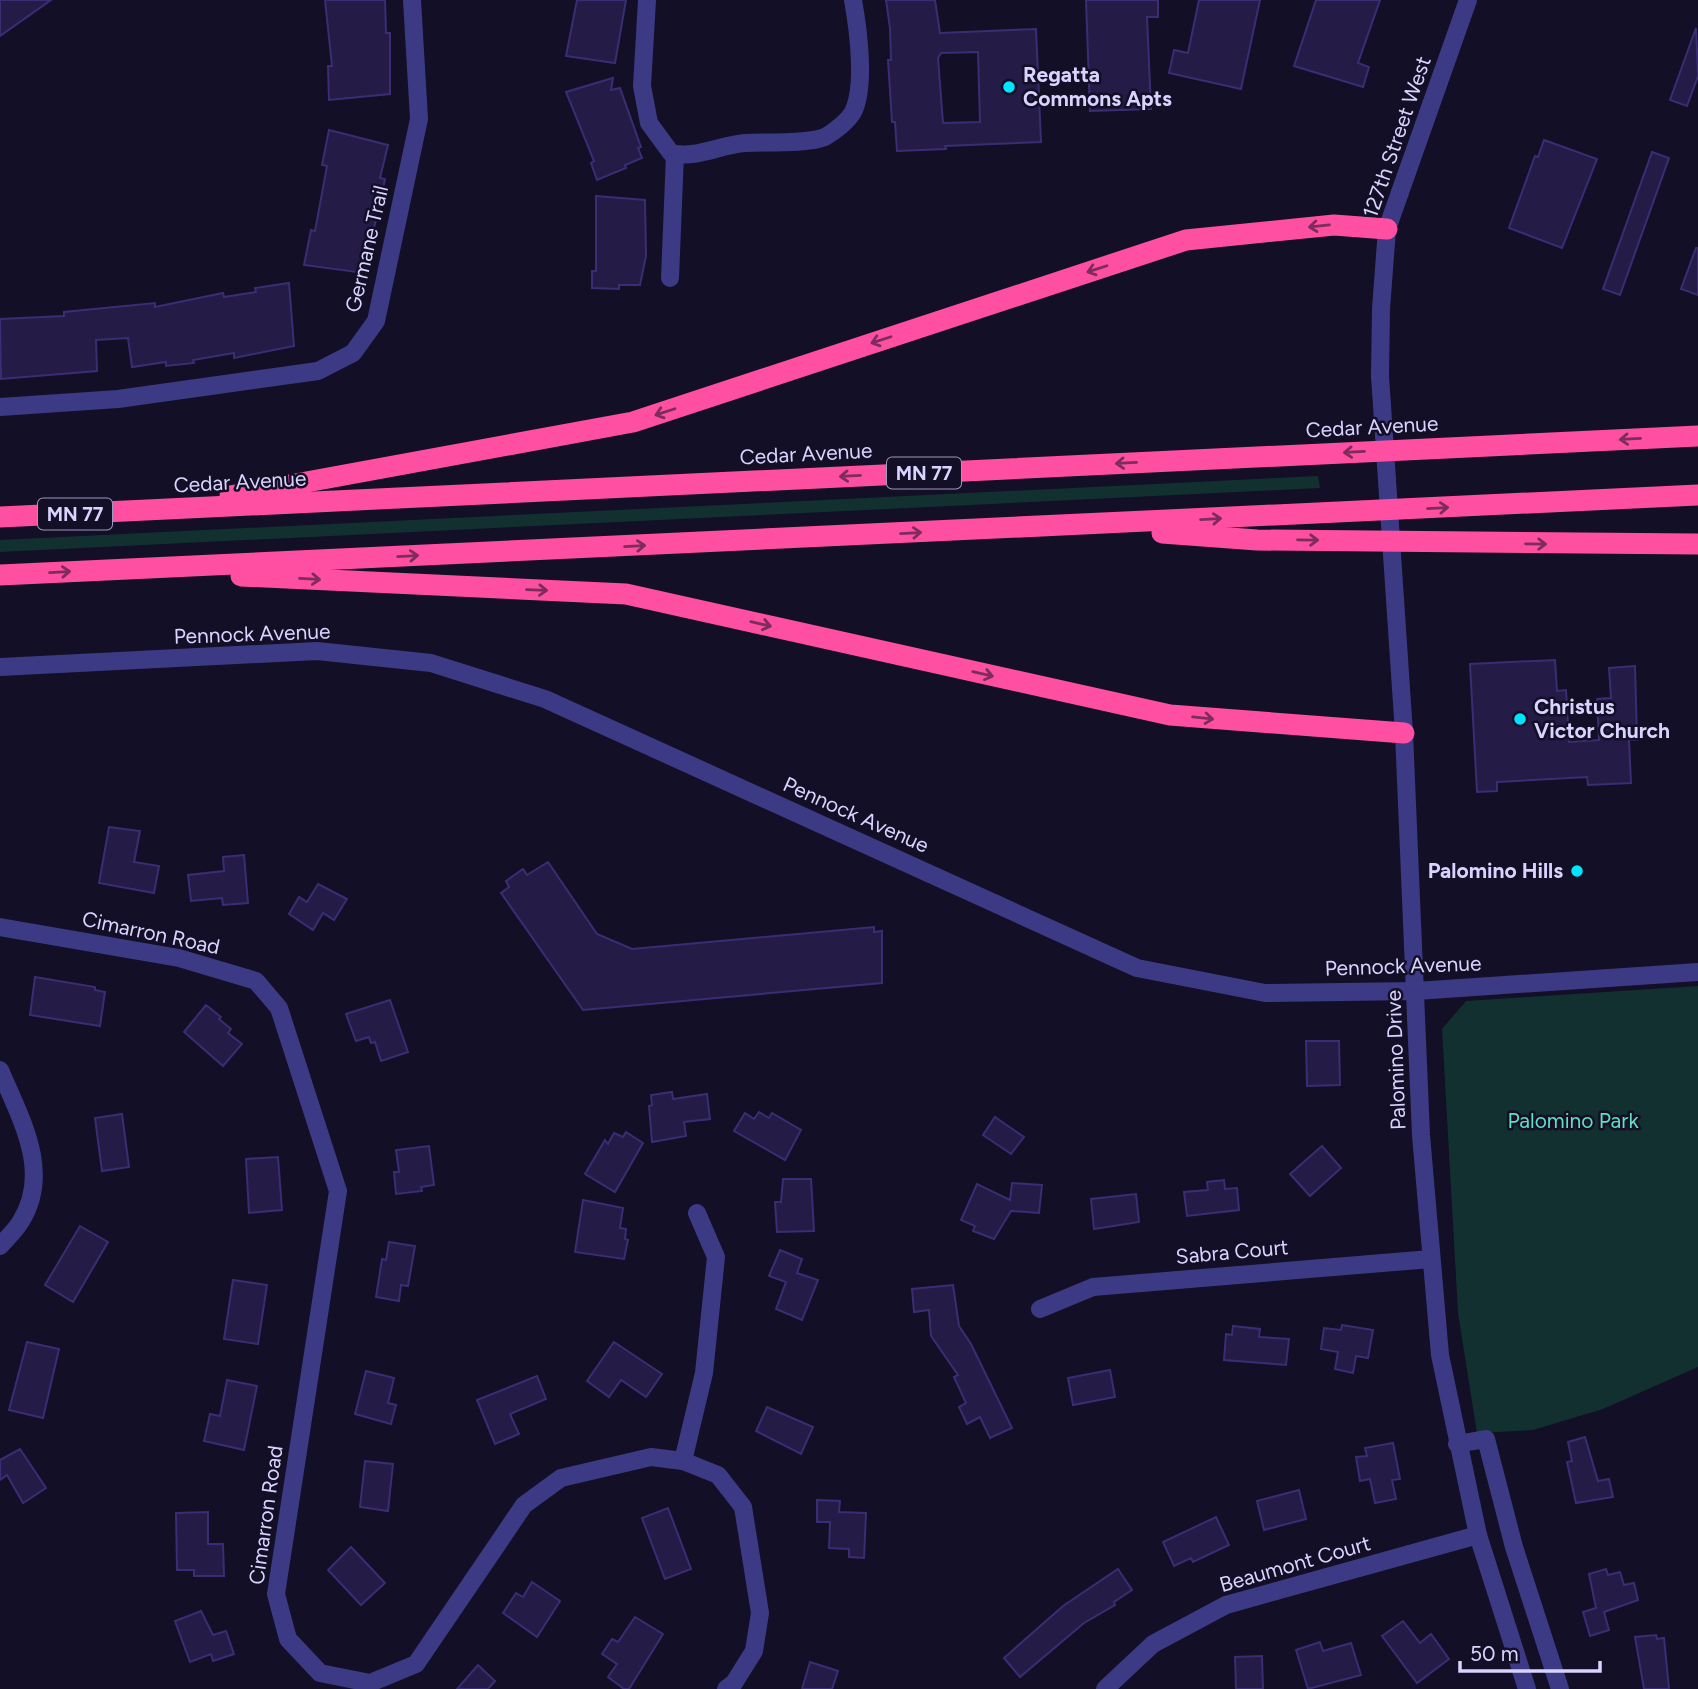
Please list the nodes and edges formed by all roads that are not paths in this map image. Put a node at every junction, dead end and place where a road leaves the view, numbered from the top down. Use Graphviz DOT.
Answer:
graph roads {
  1 [pos="412,0"];
  2 [pos="647,0"];
  3 [pos="853,0"];
  4 [pos="1468,0"];
  5 [pos="675,154"];
  6 [pos="1387,229"];
  7 [pos="670,278"];
  8 [pos="1380,376"];
  9 [pos="0,407"];
  10 [pos="1698,436"];
  11 [pos="1698,495"];
  12 [pos="150,511"];
  13 [pos="0,517"];
  14 [pos="1069,526"];
  15 [pos="1698,544"];
  16 [pos="120,570"];
  17 [pos="0,575"];
  18 [pos="0,667"];
  19 [pos="1404,733"];
  20 [pos="0,927"];
  21 [pos="1698,972"];
  22 [pos="1416,991"];
  23 [pos="0,1070"];
  24 [pos="697,1213"];
  25 [pos="0,1246"];
  26 [pos="1431,1259"];
  27 [pos="1040,1309"];
  28 [pos="1457,1444"];
  29 [pos="683,1461"];
  30 [pos="1478,1535"];
  31 [pos="319,1681"];
  32 [pos="726,1689"];
  33 [pos="1105,1689"];
  34 [pos="1527,1689"];
  35 [pos="1560,1689"];
  1 -- 9 [label="street, Germane Trail"];
  2 -- 5 [label="street"];
  3 -- 5 [label="street"];
  4 -- 6 [label="street, 127th Street West"];
  5 -- 7 [label="street"];
  6 -- 8 [label="street, 127th Street West"];
  6 -- 12 [label="highway, one-way"];
  8 -- 19 [label="street, Palomino Drive"];
  10 -- 12 [label="highway, Cedar Avenue / MN 77, one-way"];
  14 -- 11 [label="highway, one-way"];
  12 -- 13 [label="highway, Cedar Avenue / MN 77"];
  14 -- 15 [label="highway, one-way"];
  16 -- 14 [label="highway, one-way"];
  17 -- 16 [label="highway, one-way"];
  16 -- 19 [label="highway, one-way"];
  18 -- 22 [label="street, Pennock Avenue"];
  19 -- 22 [label="street, Palomino Drive"];
  20 -- 31 [label="street, Cimarron Road"];
  21 -- 22 [label="street, Pennock Avenue"];
  22 -- 26 [label="street, Palomino Drive"];
  23 -- 25 [label="street"];
  24 -- 29 [label="street"];
  26 -- 27 [label="street, Sabra Court"];
  26 -- 28 [label="street, Palomino Drive"];
  28 -- 30 [label="street, Palomino Drive"];
  28 -- 35 [label="street"];
  29 -- 31 [label="street, Cimarron Road"];
  29 -- 32 [label="street, Cimarron Road"];
  30 -- 33 [label="street, Beaumont Court"];
  30 -- 34 [label="street, Palomino Drive"];
}
